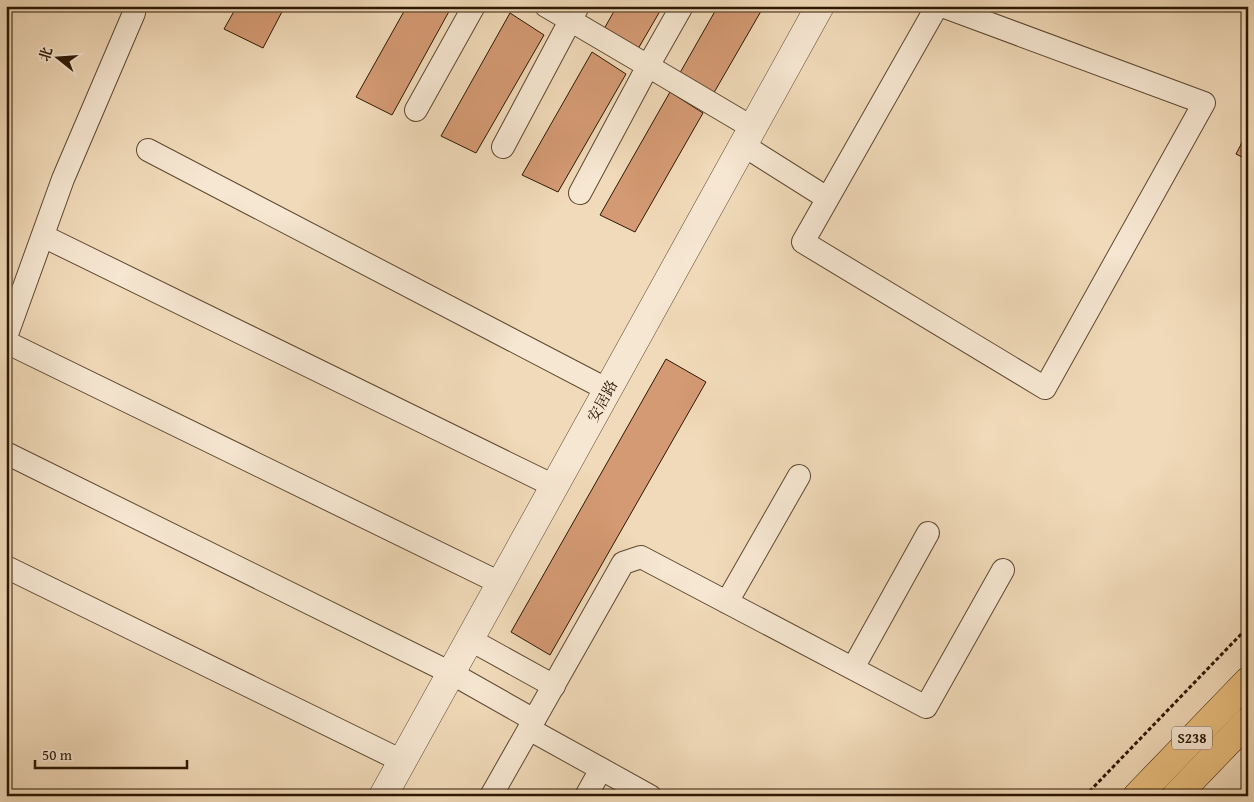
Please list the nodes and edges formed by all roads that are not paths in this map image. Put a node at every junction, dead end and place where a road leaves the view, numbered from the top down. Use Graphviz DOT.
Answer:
graph roads {
  1 [pos="474,6"];
  2 [pos="546,6"];
  3 [pos="682,6"];
  4 [pos="820,6"];
  5 [pos="937,6"];
  6 [pos="942,6"];
  7 [pos="134,13"];
  8 [pos="574,13"];
  9 [pos="648,66"];
  10 [pos="416,110"];
  11 [pos="748,136"];
  12 [pos="502,147"];
  13 [pos="148,150"];
  14 [pos="580,193"];
  15 [pos="827,198"];
  16 [pos="43,236"];
  17 [pos="6,337"];
  18 [pos="6,342"];
  19 [pos="608,390"];
  20 [pos="6,453"];
  21 [pos="799,476"];
  22 [pos="554,486"];
  23 [pos="928,533"];
  24 [pos="6,567"];
  25 [pos="1003,570"];
  26 [pos="500,582"];
  27 [pos="727,602"];
  28 [pos="469,639"];
  29 [pos="853,668"];
  30 [pos="451,673"];
  31 [pos="1248,681"];
  32 [pos="554,686"];
  33 [pos="1248,721"];
  34 [pos="532,724"];
  35 [pos="402,760"];
  36 [pos="601,769"];
  37 [pos="383,796"];
  38 [pos="491,796"];
  39 [pos="586,796"];
  40 [pos="650,796"];
  41 [pos="1137,796"];
  42 [pos="1176,796"];
  1 -- 10 [label="street"];
  2 -- 8 [label="street"];
  3 -- 9 [label="street"];
  4 -- 11 [label="street, 安居路"];
  5 -- 15 [label="street"];
  6 -- 15 [label="street"];
  7 -- 16 [label="street"];
  8 -- 9 [label="street"];
  8 -- 12 [label="street"];
  9 -- 11 [label="street"];
  9 -- 14 [label="street"];
  11 -- 15 [label="street"];
  11 -- 19 [label="street, 安居路"];
  13 -- 19 [label="street"];
  16 -- 17 [label="street"];
  16 -- 22 [label="street"];
  18 -- 26 [label="street"];
  19 -- 22 [label="street, 安居路"];
  20 -- 30 [label="street"];
  21 -- 27 [label="street"];
  22 -- 26 [label="street, 安居路"];
  23 -- 29 [label="street"];
  24 -- 35 [label="street"];
  25 -- 29 [label="street"];
  26 -- 28 [label="street, 安居路"];
  27 -- 29 [label="street"];
  27 -- 32 [label="street"];
  28 -- 30 [label="street, 安居路"];
  28 -- 32 [label="street"];
  30 -- 34 [label="street"];
  30 -- 35 [label="street, 安居路"];
  31 -- 41 [label="main road, S238"];
  32 -- 34 [label="street"];
  33 -- 42 [label="main road, S238"];
  34 -- 36 [label="street"];
  34 -- 38 [label="street"];
  35 -- 37 [label="street, 安居路"];
  36 -- 39 [label="street"];
  36 -- 40 [label="street"];
}
